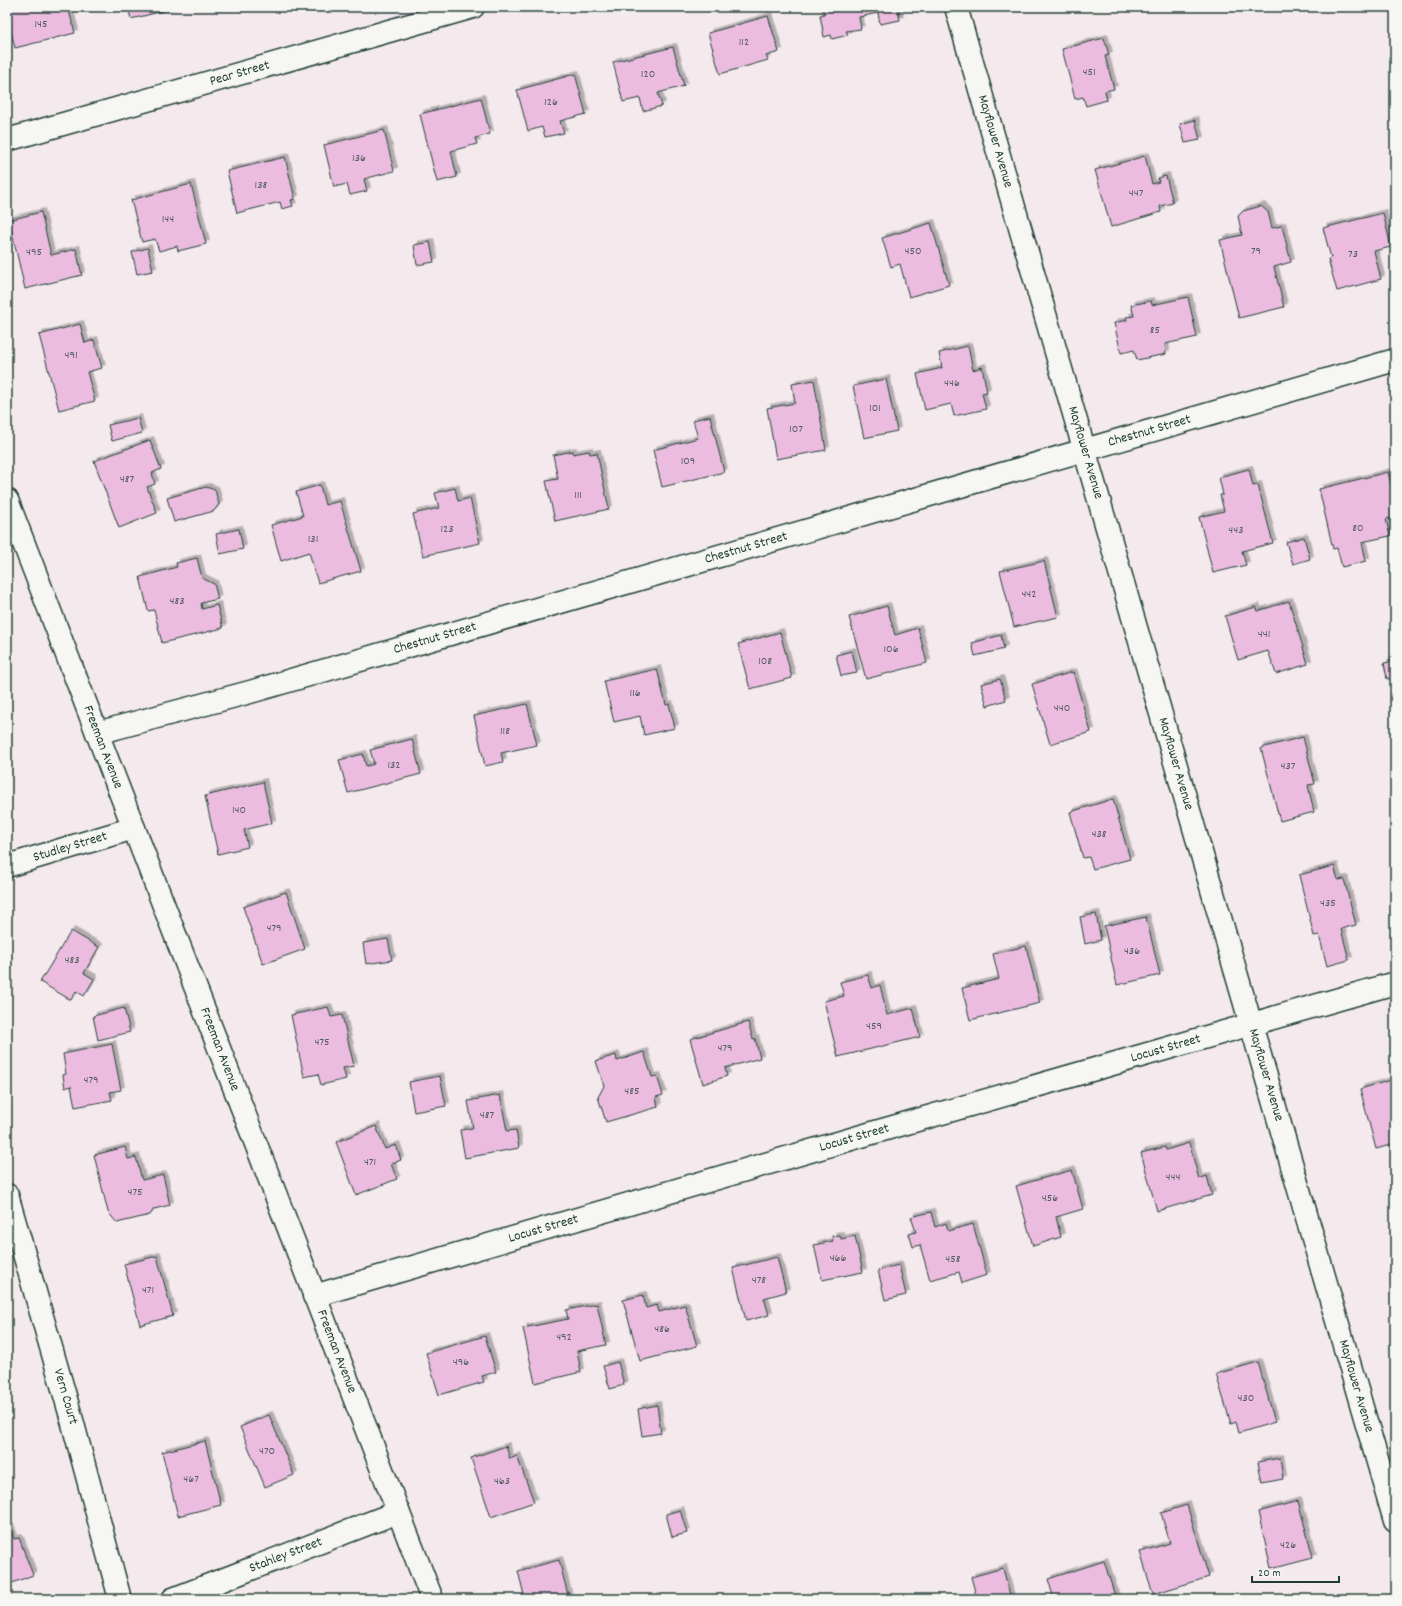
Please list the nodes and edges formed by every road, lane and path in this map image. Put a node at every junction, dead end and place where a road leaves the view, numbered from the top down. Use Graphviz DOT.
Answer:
graph roads {
  1 [pos="473,7"];
  2 [pos="956,7"];
  3 [pos="7,140"];
  4 [pos="1395,360"];
  5 [pos="1085,449"];
  6 [pos="7,500"];
  7 [pos="97,733"];
  8 [pos="134,828"];
  9 [pos="7,866"];
  10 [pos="1395,983"];
  11 [pos="1250,1025"];
  12 [pos="7,1196"];
  13 [pos="314,1296"];
  14 [pos="398,1512"];
  15 [pos="1395,1521"];
  16 [pos="120,1599"];
  17 [pos="173,1599"];
  18 [pos="432,1599"];
  1 -- 3 [label="street, Pear Street"];
  2 -- 5 [label="street, Mayflower Avenue"];
  4 -- 5 [label="street, Chestnut Street"];
  5 -- 7 [label="street, Chestnut Street"];
  5 -- 11 [label="street, Mayflower Avenue"];
  6 -- 7 [label="street, Freeman Avenue"];
  7 -- 8 [label="street, Freeman Avenue"];
  8 -- 9 [label="street, Studley Street"];
  8 -- 13 [label="street, Freeman Avenue"];
  10 -- 11 [label="street, Locust Street"];
  11 -- 13 [label="street, Locust Street"];
  11 -- 15 [label="street, Mayflower Avenue"];
  12 -- 16 [label="street, Vern Court"];
  13 -- 14 [label="street, Freeman Avenue"];
  14 -- 17 [label="street, Stahley Street"];
  14 -- 18 [label="street, Freeman Avenue"];
}
